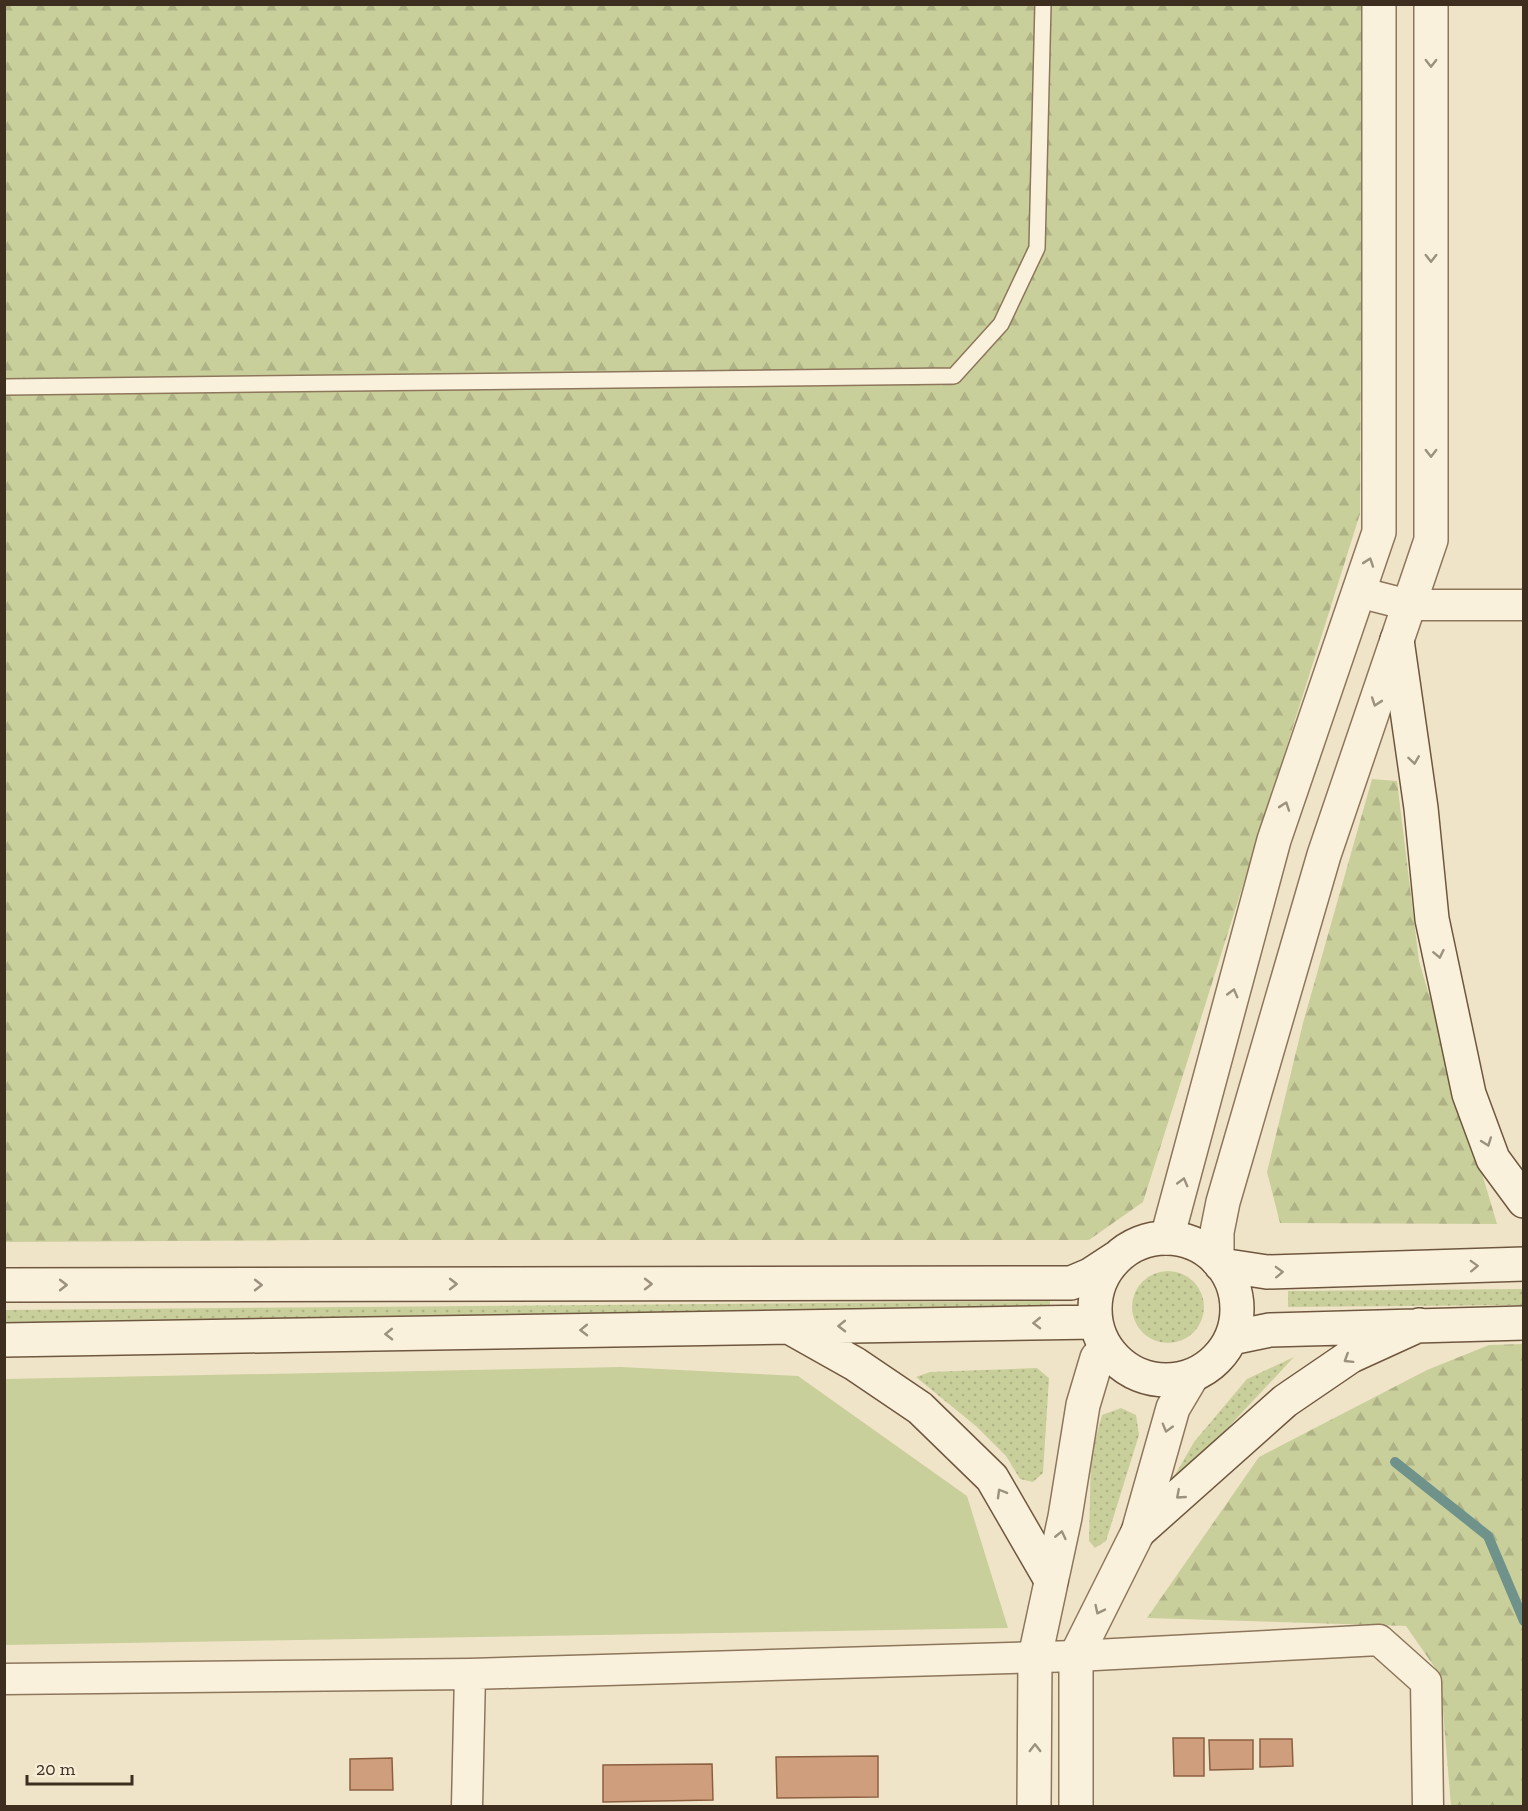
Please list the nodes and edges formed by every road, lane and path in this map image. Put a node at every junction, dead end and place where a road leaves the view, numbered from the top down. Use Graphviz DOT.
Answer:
graph roads {
  1 [pos="1043,4"];
  2 [pos="1379,4"];
  3 [pos="1431,4"];
  4 [pos="4,387"];
  5 [pos="1358,592"];
  6 [pos="1409,605"];
  7 [pos="1524,605"];
  8 [pos="1397,640"];
  9 [pos="1524,1202"];
  10 [pos="1167,1238"];
  11 [pos="1116,1258"];
  12 [pos="1219,1262"];
  13 [pos="1524,1264"];
  14 [pos="4,1286"];
  15 [pos="1524,1323"];
  16 [pos="1419,1325"];
  17 [pos="789,1327"];
  18 [pos="1100,1335"];
  19 [pos="1231,1338"];
  20 [pos="4,1340"];
  21 [pos="1192,1376"];
  22 [pos="1138,1532"];
  23 [pos="1051,1580"];
  24 [pos="1076,1656"];
  25 [pos="1035,1657"];
  26 [pos="470,1674"];
  27 [pos="4,1678"];
  28 [pos="467,1806"];
  29 [pos="1034,1806"];
  30 [pos="1076,1806"];
  31 [pos="1428,1806"];
  1 -- 4 [label="lane"];
  5 -- 2 [label="main road, one-way"];
  3 -- 6 [label="main road, one-way"];
  5 -- 6 [label="street"];
  10 -- 5 [label="main road, one-way"];
  6 -- 7 [label="street"];
  6 -- 8 [label="main road"];
  8 -- 9 [label="main road, one-way"];
  8 -- 12 [label="main road, one-way"];
  10 -- 11 [label="main road"];
  10 -- 12 [label="main road"];
  14 -- 11 [label="main road, one-way"];
  11 -- 18 [label="main road"];
  12 -- 13 [label="main road, one-way"];
  12 -- 19 [label="main road"];
  15 -- 16 [label="main road"];
  16 -- 19 [label="main road"];
  16 -- 22 [label="main road, one-way"];
  18 -- 17 [label="main road, one-way"];
  17 -- 20 [label="main road, one-way"];
  23 -- 17 [label="main road, one-way"];
  18 -- 21 [label="main road"];
  23 -- 18 [label="main road, one-way"];
  19 -- 21 [label="main road"];
  21 -- 22 [label="main road, one-way"];
  22 -- 24 [label="main road, one-way"];
  23 -- 25 [label="main road"];
  24 -- 25 [label="street"];
  24 -- 30 [label="main road"];
  24 -- 31 [label="street"];
  25 -- 26 [label="street"];
  29 -- 25 [label="main road, one-way"];
  26 -- 27 [label="street"];
  26 -- 28 [label="street"];
}
